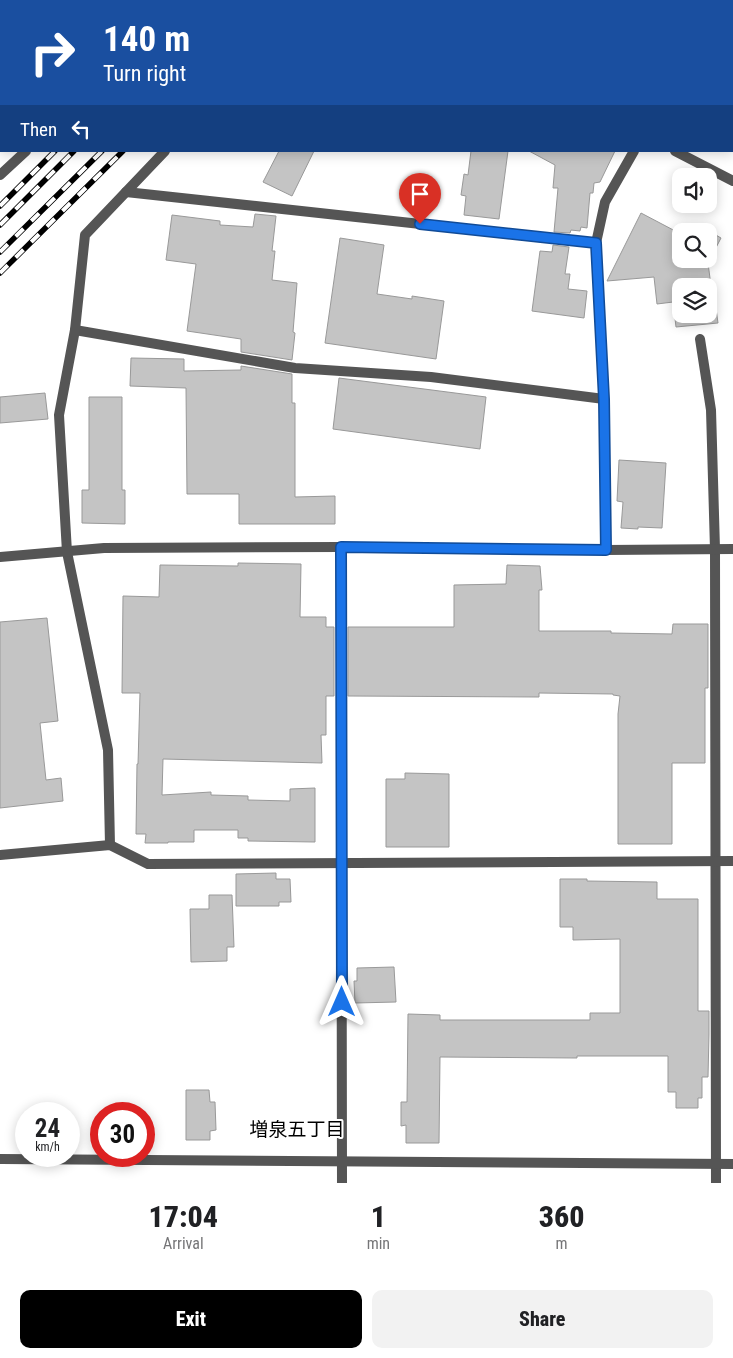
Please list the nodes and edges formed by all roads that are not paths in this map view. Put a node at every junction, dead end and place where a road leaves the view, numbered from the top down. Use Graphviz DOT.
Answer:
graph roads {
  1 [pos="25,152"];
  2 [pos="164,152"];
  3 [pos="633,152"];
  4 [pos="677,152"];
  5 [pos="0,175"];
  6 [pos="733,181"];
  7 [pos="126,192"];
  8 [pos="596,243"];
  9 [pos="75,330"];
  10 [pos="700,339"];
  11 [pos="604,399"];
  12 [pos="341,547"];
  13 [pos="715,548"];
  14 [pos="733,549"];
  15 [pos="606,550"];
  16 [pos="67,552"];
  17 [pos="0,557"];
  18 [pos="110,845"];
  19 [pos="0,855"];
  20 [pos="716,861"];
  21 [pos="733,861"];
  22 [pos="342,862"];
  23 [pos="0,1159"];
  24 [pos="342,1161"];
  25 [pos="716,1164"];
  26 [pos="733,1164"];
  27 [pos="342,1183"];
  28 [pos="716,1183"];
  1 -- 5 [label="street"];
  2 -- 7 [label="street"];
  3 -- 8 [label="street"];
  4 -- 6 [label="street"];
  7 -- 8 [label="street"];
  7 -- 9 [label="street"];
  8 -- 11 [label="street"];
  9 -- 11 [label="street"];
  9 -- 16 [label="street"];
  10 -- 13 [label="street"];
  11 -- 15 [label="street"];
  12 -- 15 [label="street"];
  12 -- 16 [label="street"];
  12 -- 22 [label="street"];
  13 -- 14 [label="street"];
  13 -- 15 [label="street"];
  13 -- 20 [label="street"];
  16 -- 17 [label="street"];
  16 -- 18 [label="street"];
  18 -- 19 [label="street"];
  18 -- 22 [label="street"];
  20 -- 21 [label="street"];
  20 -- 22 [label="street"];
  20 -- 25 [label="street"];
  22 -- 24 [label="street"];
  23 -- 24 [label="street"];
  24 -- 25 [label="street"];
  24 -- 27 [label="street"];
  25 -- 26 [label="street"];
  25 -- 28 [label="street"];
}
